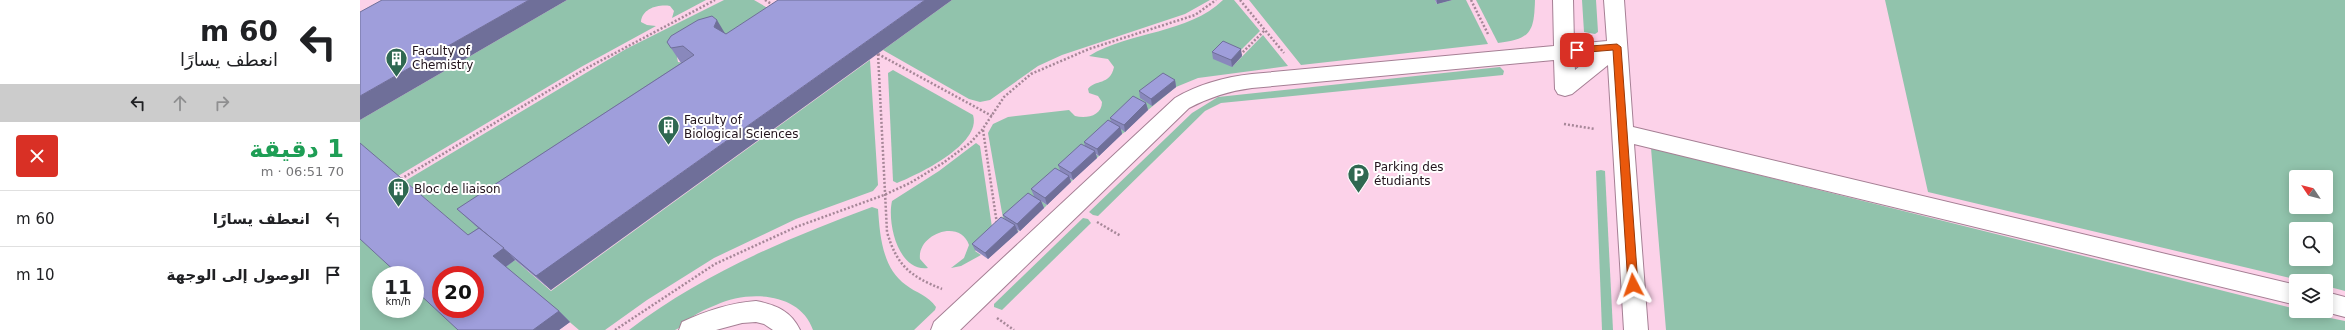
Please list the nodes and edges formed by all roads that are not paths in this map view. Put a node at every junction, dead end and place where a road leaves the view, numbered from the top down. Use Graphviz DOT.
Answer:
graph roads {
  1 [pos="1563,0"];
  2 [pos="1614,0"];
  3 [pos="1617,47"];
  4 [pos="1564,51"];
  5 [pos="1623,133"];
  6 [pos="2289,293"];
  7 [pos="2333,304"];
  8 [pos="2345,307"];
  9 [pos="691,330"];
  10 [pos="788,330"];
  11 [pos="943,330"];
  12 [pos="1636,330"];
  1 -- 4 [label="lane"];
  2 -- 3 [label="lane"];
  3 -- 4 [label="lane"];
  3 -- 4 [label="lane"];
  3 -- 5 [label="lane"];
  4 -- 11 [label="lane"];
  5 -- 6 [label="lane"];
  5 -- 12 [label="lane"];
  7 -- 8 [label="lane"];
  9 -- 10 [label="lane"];
}
